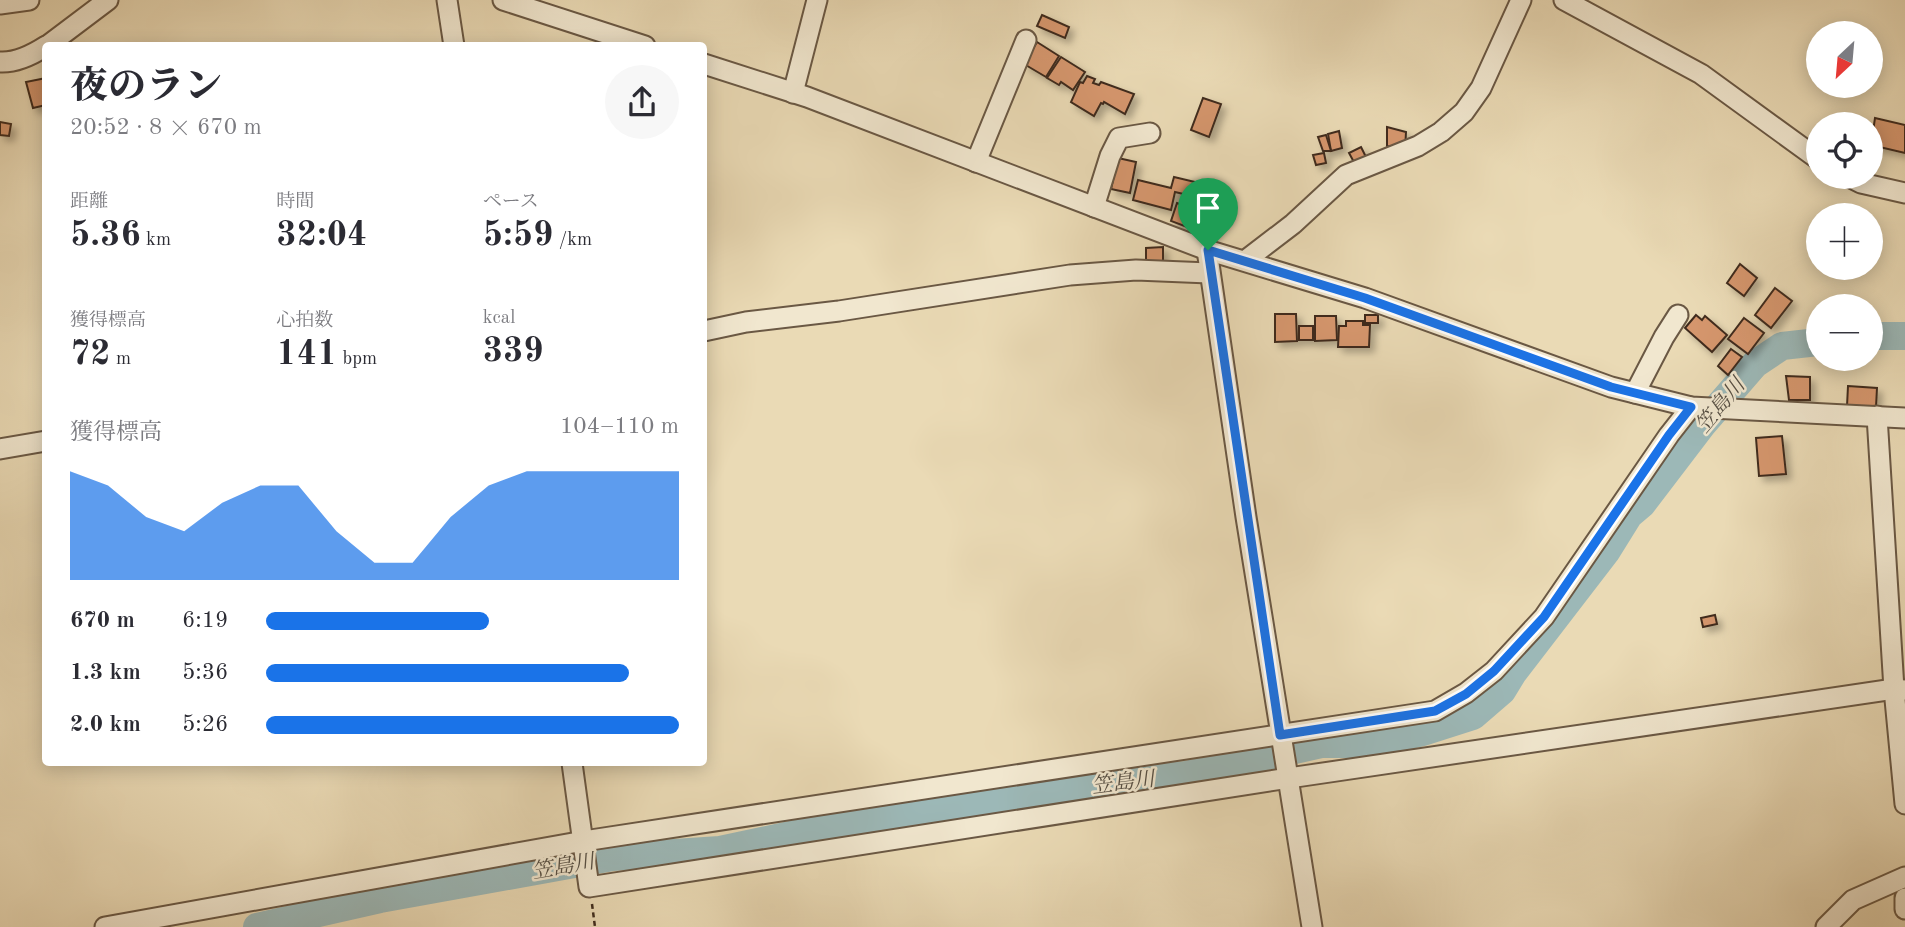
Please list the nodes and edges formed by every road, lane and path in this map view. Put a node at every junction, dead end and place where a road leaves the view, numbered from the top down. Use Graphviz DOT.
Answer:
graph roads {
  1 [pos="29,0"];
  2 [pos="108,0"];
  3 [pos="447,0"];
  4 [pos="503,0"];
  5 [pos="817,0"];
  6 [pos="1521,0"];
  7 [pos="1564,0"];
  8 [pos="0,4"];
  9 [pos="1026,40"];
  10 [pos="51,42"];
  11 [pos="453,42"];
  12 [pos="633,42"];
  13 [pos="42,48"];
  14 [pos="0,62"];
  15 [pos="707,65"];
  16 [pos="793,93"];
  17 [pos="1150,133"];
  18 [pos="1806,150"];
  19 [pos="976,162"];
  20 [pos="1883,188"];
  21 [pos="1905,193"];
  22 [pos="1094,207"];
  23 [pos="1208,250"];
  24 [pos="1246,260"];
  25 [pos="1209,273"];
  26 [pos="1678,315"];
  27 [pos="707,330"];
  28 [pos="1635,393"];
  29 [pos="1691,407"];
  30 [pos="1877,416"];
  31 [pos="1905,418"];
  32 [pos="42,442"];
  33 [pos="0,449"];
  34 [pos="1899,690"];
  35 [pos="1280,735"];
  36 [pos="572,766"];
  37 [pos="1289,778"];
  38 [pos="1905,804"];
  39 [pos="584,841"];
  40 [pos="1905,877"];
  41 [pos="589,887"];
  42 [pos="1905,898"];
  43 [pos="1905,909"];
  44 [pos="105,927"];
  45 [pos="595,927"];
  46 [pos="1312,927"];
  47 [pos="1826,927"];
  1 -- 8 [label="street"];
  2 -- 10 [label="street"];
  3 -- 11 [label="street"];
  4 -- 12 [label="street"];
  5 -- 16 [label="street"];
  6 -- 24 [label="street"];
  7 -- 18 [label="street"];
  9 -- 19 [label="street"];
  13 -- 14 [label="street"];
  15 -- 16 [label="street"];
  16 -- 19 [label="street"];
  17 -- 22 [label="street"];
  19 -- 22 [label="street"];
  20 -- 21 [label="street"];
  22 -- 23 [label="street"];
  23 -- 24 [label="street"];
  23 -- 25 [label="street"];
  24 -- 28 [label="street"];
  25 -- 27 [label="street"];
  25 -- 35 [label="street"];
  26 -- 28 [label="street"];
  28 -- 29 [label="street"];
  29 -- 30 [label="street"];
  29 -- 35 [label="street"];
  30 -- 31 [label="street"];
  30 -- 34 [label="street"];
  32 -- 33 [label="street"];
  34 -- 37 [label="street"];
  34 -- 38 [label="street"];
  35 -- 37 [label="street"];
  35 -- 39 [label="street"];
  36 -- 39 [label="street"];
  37 -- 41 [label="street"];
  37 -- 46 [label="street"];
  39 -- 41 [label="street"];
  39 -- 44 [label="street"];
  40 -- 47 [label="street"];
  41 -- 45 [label="path"];
  42 -- 43 [label="street"];
}
